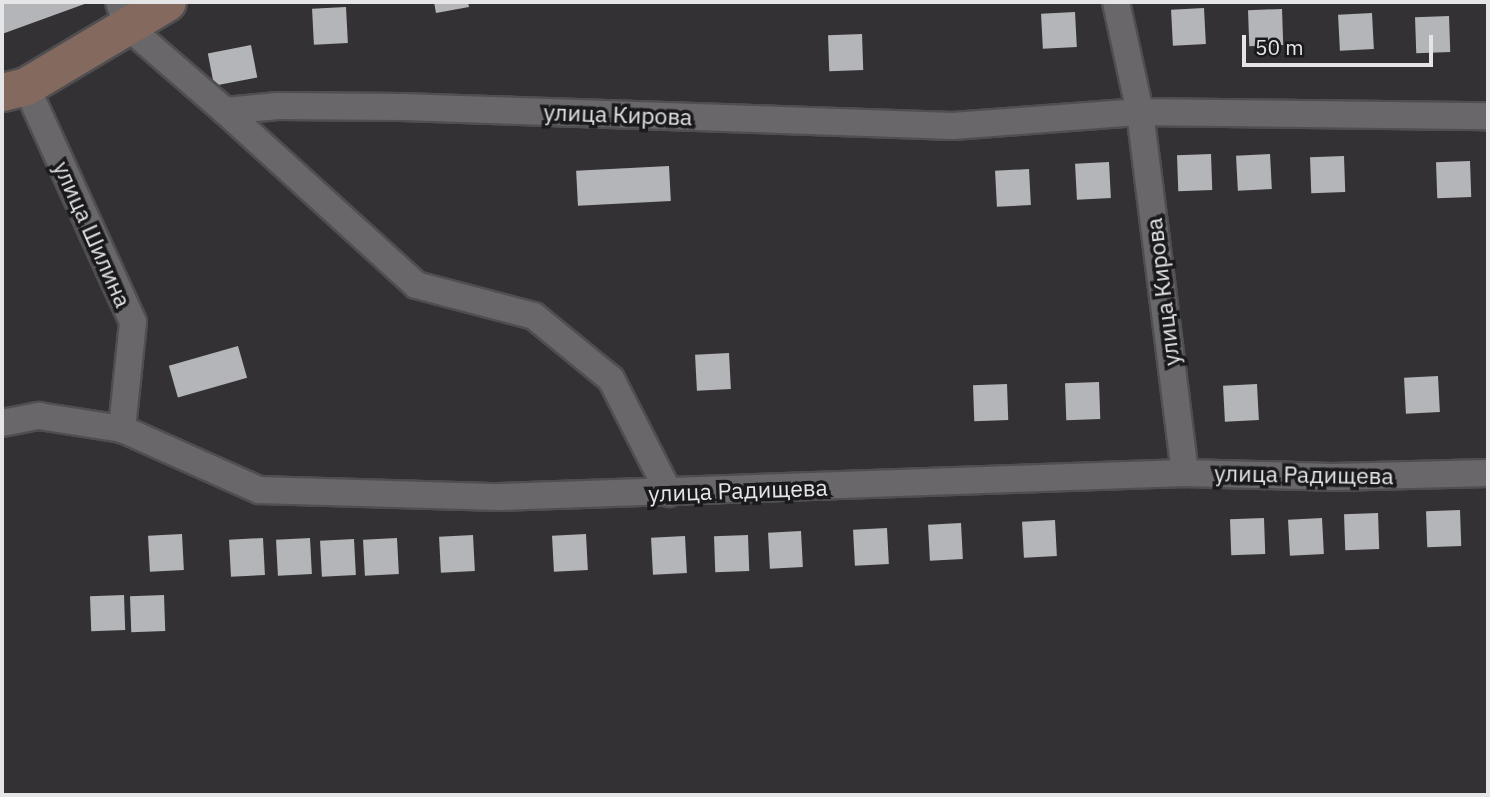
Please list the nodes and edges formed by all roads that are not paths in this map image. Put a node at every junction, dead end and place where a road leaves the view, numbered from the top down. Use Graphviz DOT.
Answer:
graph roads {
  1 [pos="167,2"];
  2 [pos="1116,2"];
  3 [pos="123,14"];
  4 [pos="14,89"];
  5 [pos="225,111"];
  6 [pos="1140,112"];
  7 [pos="1488,116"];
  8 [pos="2,423"];
  9 [pos="122,429"];
  10 [pos="1185,472"];
  11 [pos="1488,474"];
  12 [pos="669,493"];
  1 -- 3 [label="street, улица Шилина"];
  2 -- 6 [label="street, улица Кирова"];
  3 -- 4 [label="street, улица Шилина"];
  3 -- 5 [label="street"];
  4 -- 9 [label="street, улица Шилина"];
  5 -- 6 [label="street, улица Кирова"];
  5 -- 12 [label="street"];
  6 -- 7 [label="street, улица Кирова"];
  6 -- 10 [label="street, улица Кирова"];
  8 -- 9 [label="street, улица Радищева"];
  9 -- 12 [label="street, улица Радищева"];
  10 -- 11 [label="street, улица Радищева"];
  10 -- 12 [label="street, улица Радищева"];
}
